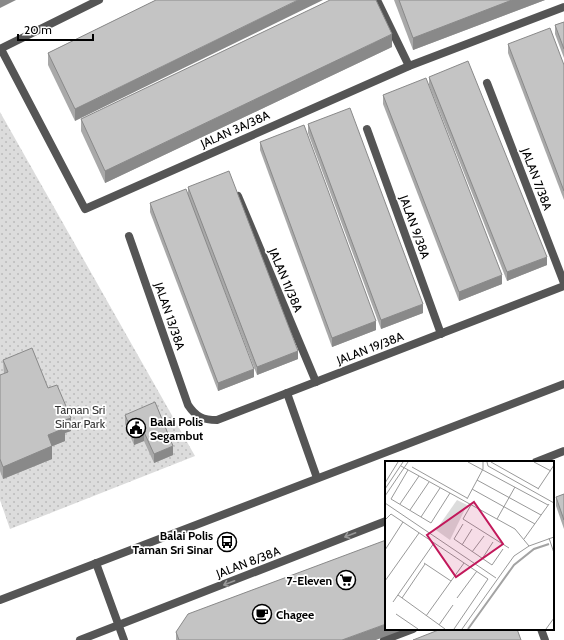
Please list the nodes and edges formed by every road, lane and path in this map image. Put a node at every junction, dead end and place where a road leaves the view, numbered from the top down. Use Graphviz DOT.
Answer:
graph roads {
  1 [pos="99,0"];
  2 [pos="377,0"];
  3 [pos="564,8"];
  4 [pos="1,49"];
  5 [pos="409,66"];
  6 [pos="487,83"];
  7 [pos="367,129"];
  8 [pos="235,187"];
  9 [pos="128,236"];
  10 [pos="564,283"];
  11 [pos="564,286"];
  12 [pos="441,334"];
  13 [pos="316,382"];
  14 [pos="564,384"];
  15 [pos="286,393"];
  16 [pos="188,405"];
  17 [pos="564,451"];
  18 [pos="539,461"];
  19 [pos="317,478"];
  20 [pos="385,521"];
  21 [pos="96,563"];
  22 [pos="0,600"];
  23 [pos="119,625"];
  24 [pos="410,630"];
  25 [pos="541,630"];
  26 [pos="80,640"];
  27 [pos="124,640"];
  28 [pos="384,640"];
  29 [pos="545,640"];
  1 -- 4 [label="street"];
  2 -- 5 [label="street"];
  3 -- 5 [label="street, JALAN 3A/38A"];
  4 -- 5 [label="street, JALAN 3A/38A"];
  6 -- 10 [label="street, JALAN 7/38A"];
  7 -- 12 [label="street, JALAN 9/38A"];
  8 -- 13 [label="street, JALAN 11/38A"];
  9 -- 16 [label="street, JALAN 13/38A"];
  11 -- 12 [label="street, JALAN 19/38A"];
  12 -- 13 [label="street, JALAN 19/38A"];
  13 -- 15 [label="street, JALAN 19/38A"];
  14 -- 19 [label="street"];
  15 -- 16 [label="street, JALAN 19/38A"];
  15 -- 19 [label="street"];
  17 -- 18 [label="street"];
  19 -- 21 [label="street"];
  20 -- 23 [label="street, JALAN 8/38A, one-way"];
  21 -- 22 [label="street"];
  21 -- 23 [label="street"];
  23 -- 26 [label="street, JALAN 8/38A"];
  23 -- 27 [label="street"];
  24 -- 28 [label="street"];
  25 -- 29 [label="street"];
}
